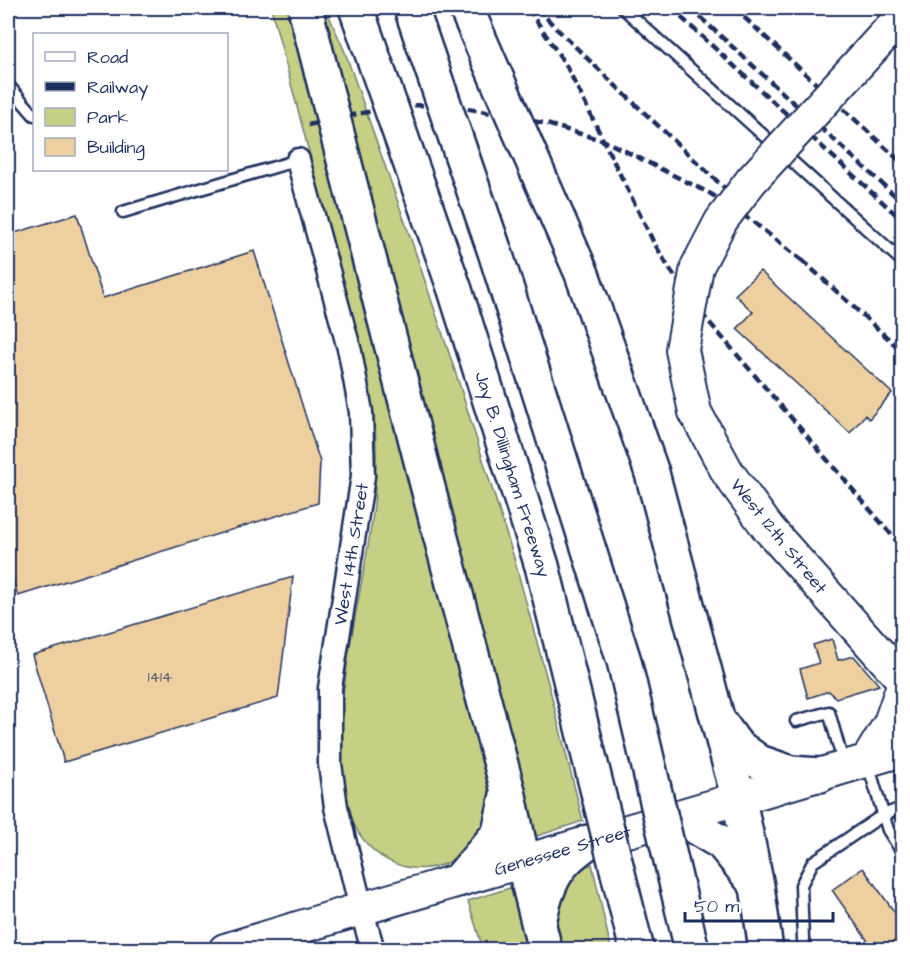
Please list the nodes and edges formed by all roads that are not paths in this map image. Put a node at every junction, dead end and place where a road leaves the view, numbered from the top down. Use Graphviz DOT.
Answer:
graph roads {
  1 [pos="305,8"];
  2 [pos="356,8"];
  3 [pos="411,8"];
  4 [pos="466,8"];
  5 [pos="623,8"];
  6 [pos="903,16"];
  7 [pos="8,85"];
  8 [pos="33,114"];
  9 [pos="298,160"];
  10 [pos="123,212"];
  11 [pos="903,261"];
  12 [pos="903,679"];
  13 [pos="903,688"];
  14 [pos="717,718"];
  15 [pos="796,721"];
  16 [pos="903,750"];
  17 [pos="844,768"];
  18 [pos="508,790"];
  19 [pos="739,800"];
  20 [pos="903,808"];
  21 [pos="883,815"];
  22 [pos="678,817"];
  23 [pos="588,842"];
  24 [pos="903,852"];
  25 [pos="523,861"];
  26 [pos="460,879"];
  27 [pos="757,886"];
  28 [pos="361,908"];
  29 [pos="542,938"];
  30 [pos="236,948"];
  31 [pos="373,950"];
  32 [pos="637,950"];
  33 [pos="692,950"];
  34 [pos="766,950"];
  35 [pos="806,950"];
  1 -- 18 [label="highway, bridge"];
  2 -- 32 [label="highway, Jay B. Dillingham Freeway, bridge"];
  3 -- 33 [label="highway, bridge"];
  4 -- 14 [label="highway, bridge"];
  5 -- 11 [label="lane"];
  6 -- 12 [label="main road, West 12th Street, bridge"];
  7 -- 8 [label="lane"];
  9 -- 10 [label="lane"];
  9 -- 28 [label="street, West 14th Street"];
  13 -- 17 [label="main road"];
  14 -- 17 [label="highway"];
  14 -- 19 [label="highway"];
  15 -- 17 [label="lane"];
  16 -- 17 [label="main road, Genessee Street"];
  17 -- 19 [label="main road, Genessee Street"];
  17 -- 21 [label="lane"];
  18 -- 25 [label="highway"];
  18 -- 26 [label="highway"];
  19 -- 22 [label="main road, Genessee Street"];
  19 -- 27 [label="highway"];
  20 -- 21 [label="lane"];
  21 -- 24 [label="lane"];
  21 -- 35 [label="lane"];
  22 -- 23 [label="main road, Genessee Street"];
  22 -- 27 [label="highway"];
  23 -- 25 [label="main road, Genessee Street"];
  23 -- 29 [label="highway"];
  25 -- 26 [label="main road, Genessee Street"];
  25 -- 29 [label="highway"];
  26 -- 28 [label="main road, Genessee Street"];
  27 -- 34 [label="highway"];
  28 -- 30 [label="main road, Genessee Street"];
  28 -- 31 [label="street, West 14th Street"];
}
